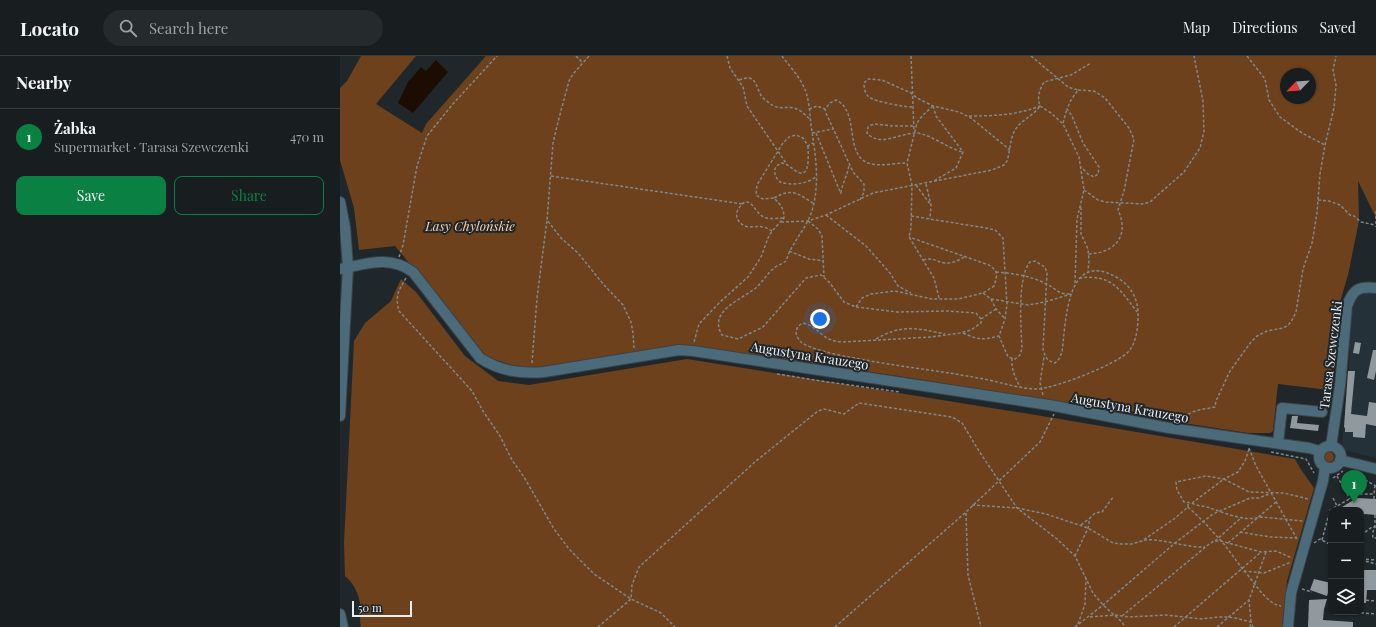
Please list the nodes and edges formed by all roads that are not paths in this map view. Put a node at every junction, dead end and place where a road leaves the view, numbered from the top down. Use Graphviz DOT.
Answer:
graph roads {
  1 [pos="340,202"];
  2 [pos="344,268"];
  3 [pos="1376,288"];
  4 [pos="1322,412"];
  5 [pos="340,416"];
  6 [pos="1278,443"];
  7 [pos="1331,446"];
  8 [pos="1320,451"];
  9 [pos="1344,464"];
  10 [pos="1325,467"];
  11 [pos="1376,469"];
  12 [pos="340,614"];
  13 [pos="343,627"];
  14 [pos="1288,627"];
  1 -- 2 [label="street"];
  2 -- 5 [label="street"];
  2 -- 6 [label="street, Augustyna Krauzego"];
  3 -- 7 [label="street, Tarasa Szewczenki"];
  4 -- 6 [label="street"];
  6 -- 8 [label="street, Augustyna Krauzego"];
  7 -- 8 [label="street"];
  7 -- 9 [label="street"];
  8 -- 10 [label="street"];
  9 -- 10 [label="street"];
  9 -- 11 [label="street"];
  10 -- 14 [label="street"];
  12 -- 13 [label="street"];
}
